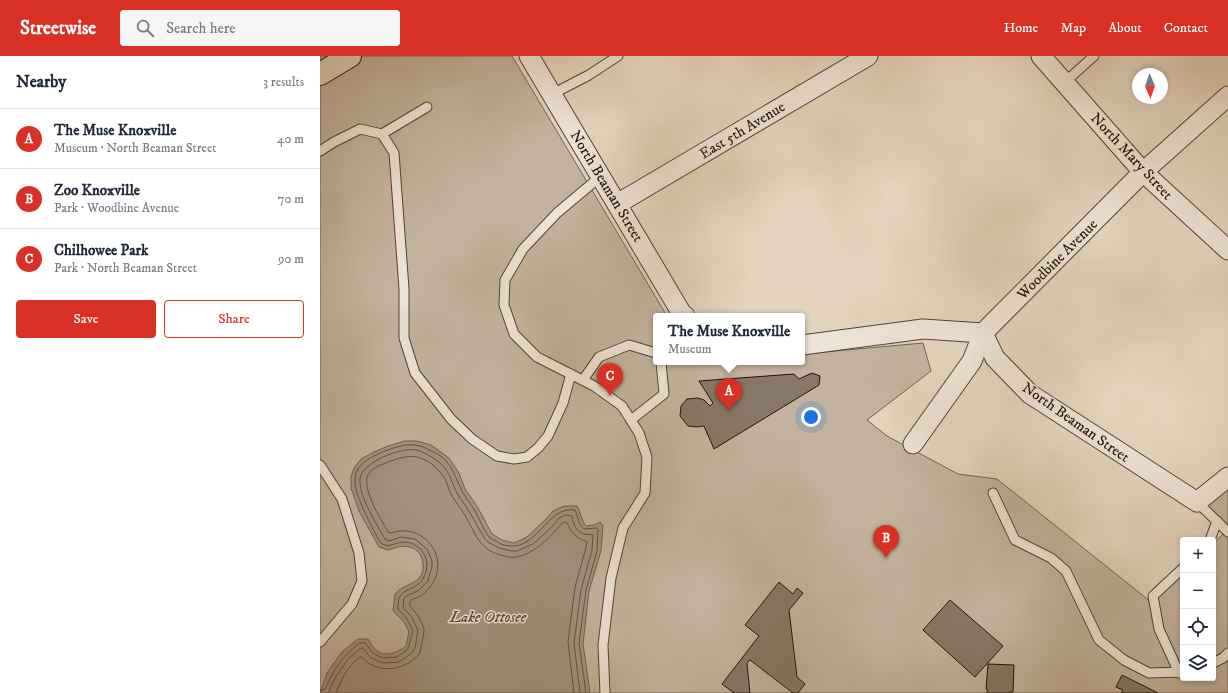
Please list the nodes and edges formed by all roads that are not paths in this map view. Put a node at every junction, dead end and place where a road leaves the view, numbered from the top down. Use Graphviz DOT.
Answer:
graph roads {
  1 [pos="350,56"];
  2 [pos="529,56"];
  3 [pos="618,56"];
  4 [pos="868,56"];
  5 [pos="1041,56"];
  6 [pos="1094,56"];
  7 [pos="320,74"];
  8 [pos="1064,83"];
  9 [pos="552,95"];
  10 [pos="1228,96"];
  11 [pos="428,107"];
  12 [pos="382,134"];
  13 [pos="320,151"];
  14 [pos="1143,172"];
  15 [pos="600,176"];
  16 [pos="617,204"];
  17 [pos="1228,250"];
  18 [pos="683,313"];
  19 [pos="983,333"];
  20 [pos="805,345"];
  21 [pos="653,352"];
  22 [pos="661,365"];
  23 [pos="571,374"];
  24 [pos="583,380"];
  25 [pos="631,420"];
  26 [pos="913,444"];
  27 [pos="320,466"];
  28 [pos="1228,478"];
  29 [pos="993,493"];
  30 [pos="1197,502"];
  31 [pos="1217,521"];
  32 [pos="1228,532"];
  33 [pos="1211,537"];
  34 [pos="1180,571"];
  35 [pos="320,642"];
  36 [pos="1228,653"];
  37 [pos="1216,662"];
  38 [pos="1180,670"];
  39 [pos="1180,672"];
  40 [pos="605,693"];
  1 -- 7 [label="main road"];
  2 -- 9 [label="street, North Beaman Street"];
  3 -- 9 [label="lane"];
  4 -- 16 [label="street, East 5th Avenue"];
  5 -- 8 [label="street, North Mary Street"];
  6 -- 8 [label="lane"];
  8 -- 14 [label="street, North Mary Street"];
  9 -- 15 [label="street, North Beaman Street"];
  10 -- 14 [label="street, Woodbine Avenue"];
  11 -- 12 [label="lane"];
  12 -- 13 [label="lane"];
  12 -- 23 [label="lane"];
  14 -- 17 [label="street, North Mary Street"];
  14 -- 19 [label="street, Woodbine Avenue"];
  15 -- 16 [label="street, North Beaman Street"];
  15 -- 23 [label="lane"];
  16 -- 18 [label="street, North Beaman Street"];
  19 -- 20 [label="street"];
  19 -- 26 [label="street, Woodbine Avenue"];
  19 -- 30 [label="street, North Beaman Street"];
  21 -- 24 [label="lane"];
  22 -- 25 [label="lane"];
  23 -- 24 [label="lane"];
  24 -- 25 [label="lane"];
  25 -- 40 [label="lane"];
  27 -- 35 [label="lane"];
  28 -- 30 [label="street"];
  29 -- 39 [label="lane"];
  30 -- 31 [label="lane"];
  31 -- 32 [label="lane"];
  31 -- 33 [label="lane"];
  34 -- 38 [label="lane"];
  36 -- 37 [label="lane"];
}
